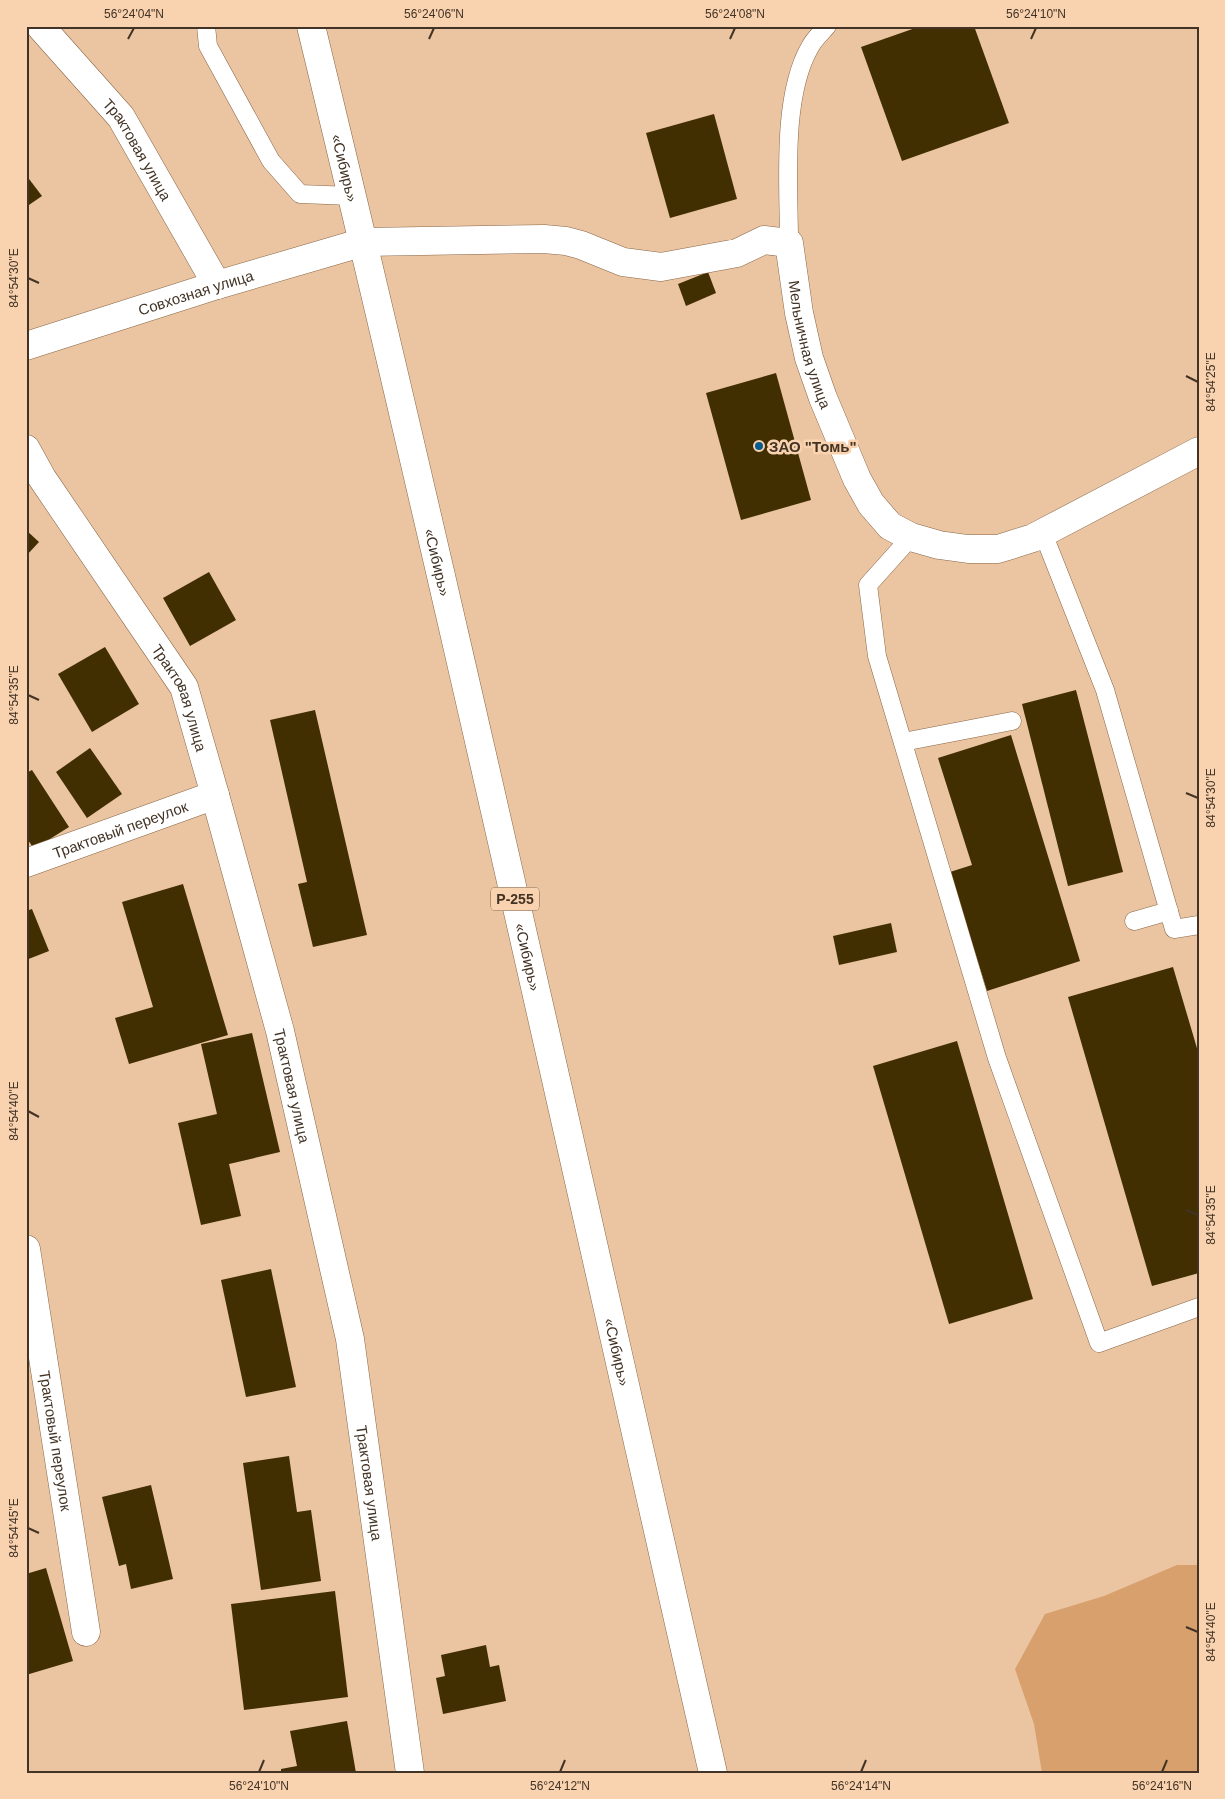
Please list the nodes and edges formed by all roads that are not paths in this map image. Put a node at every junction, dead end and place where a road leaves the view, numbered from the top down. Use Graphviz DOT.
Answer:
graph roads {
  1 [pos="40,26"];
  2 [pos="206,26"];
  3 [pos="311,26"];
  4 [pos="827,26"];
  5 [pos="352,196"];
  6 [pos="364,242"];
  7 [pos="789,243"];
  8 [pos="217,285"];
  9 [pos="26,346"];
  10 [pos="26,449"];
  11 [pos="1199,451"];
  12 [pos="1043,533"];
  13 [pos="910,537"];
  14 [pos="1012,721"];
  15 [pos="903,742"];
  16 [pos="215,795"];
  17 [pos="26,863"];
  18 [pos="1169,911"];
  19 [pos="1134,921"];
  20 [pos="1199,924"];
  21 [pos="26,1249"];
  22 [pos="1199,1307"];
  23 [pos="86,1632"];
  24 [pos="410,1773"];
  25 [pos="713,1773"];
  1 -- 8 [label="main road, Трактовая улица"];
  2 -- 5 [label="lane"];
  3 -- 5 [label="main road, «Сибирь» / Р-255"];
  4 -- 7 [label="lane"];
  5 -- 6 [label="main road, «Сибирь» / Р-255"];
  6 -- 7 [label="main road"];
  6 -- 8 [label="main road, Совхозная улица"];
  6 -- 25 [label="main road, «Сибирь» / Р-255"];
  7 -- 13 [label="main road, Мельничная улица"];
  8 -- 9 [label="main road, Совхозная улица"];
  10 -- 16 [label="main road, Трактовая улица"];
  11 -- 12 [label="main road, Мельничная улица"];
  12 -- 13 [label="main road, Мельничная улица"];
  12 -- 18 [label="lane"];
  13 -- 15 [label="lane"];
  14 -- 15 [label="lane"];
  15 -- 22 [label="lane"];
  16 -- 17 [label="main road, Трактовый переулок"];
  16 -- 24 [label="main road, Трактовая улица"];
  18 -- 19 [label="lane"];
  18 -- 20 [label="lane"];
  21 -- 23 [label="main road, Трактовый переулок"];
}
